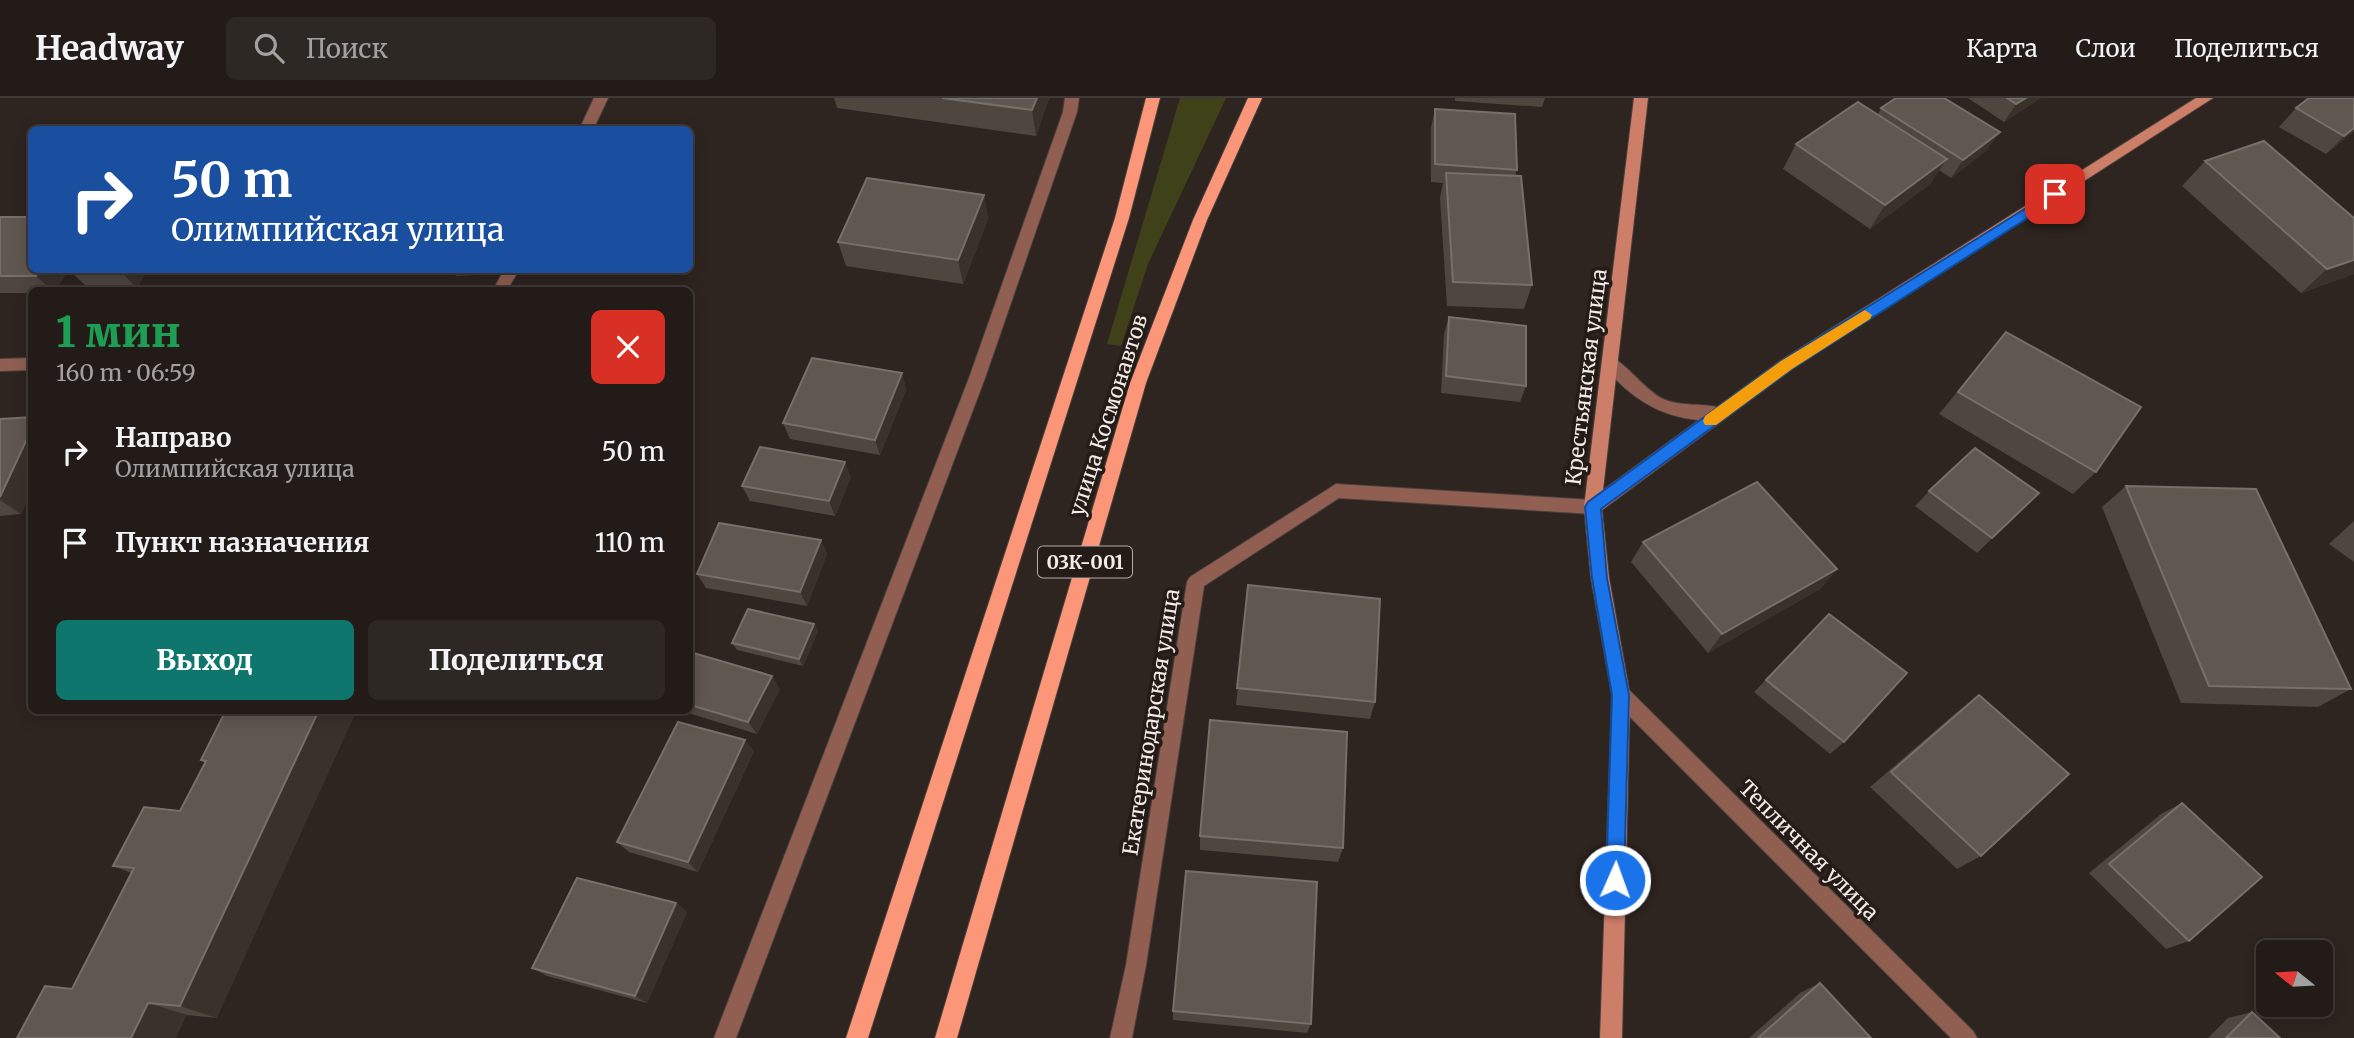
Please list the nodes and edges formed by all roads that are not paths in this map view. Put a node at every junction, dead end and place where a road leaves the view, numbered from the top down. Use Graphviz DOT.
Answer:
graph roads {
  1 [pos="601,98"];
  2 [pos="1072,98"];
  3 [pos="1153,98"];
  4 [pos="1255,98"];
  5 [pos="1641,98"];
  6 [pos="2206,98"];
  7 [pos="588,126"];
  8 [pos="1610,363"];
  9 [pos="28,364"];
  10 [pos="0,365"];
  11 [pos="1719,414"];
  12 [pos="1593,507"];
  13 [pos="1621,695"];
  14 [pos="724,1038"];
  15 [pos="857,1038"];
  16 [pos="946,1038"];
  17 [pos="1121,1038"];
  18 [pos="1611,1038"];
  19 [pos="1966,1038"];
  1 -- 7 [label="street"];
  2 -- 14 [label="street"];
  3 -- 15 [label="main road, 03К-001"];
  4 -- 16 [label="main road, улица Космонавтов / 03К-001"];
  5 -- 8 [label="main road, Крестьянская улица"];
  6 -- 11 [label="main road"];
  8 -- 11 [label="street"];
  8 -- 12 [label="main road, Крестьянская улица"];
  9 -- 10 [label="street"];
  11 -- 12 [label="main road"];
  12 -- 13 [label="main road, Крестьянская улица"];
  12 -- 17 [label="street, Екатеринодарская улица"];
  13 -- 18 [label="main road, Крестьянская улица"];
  13 -- 19 [label="street, Тепличная улица"];
}
